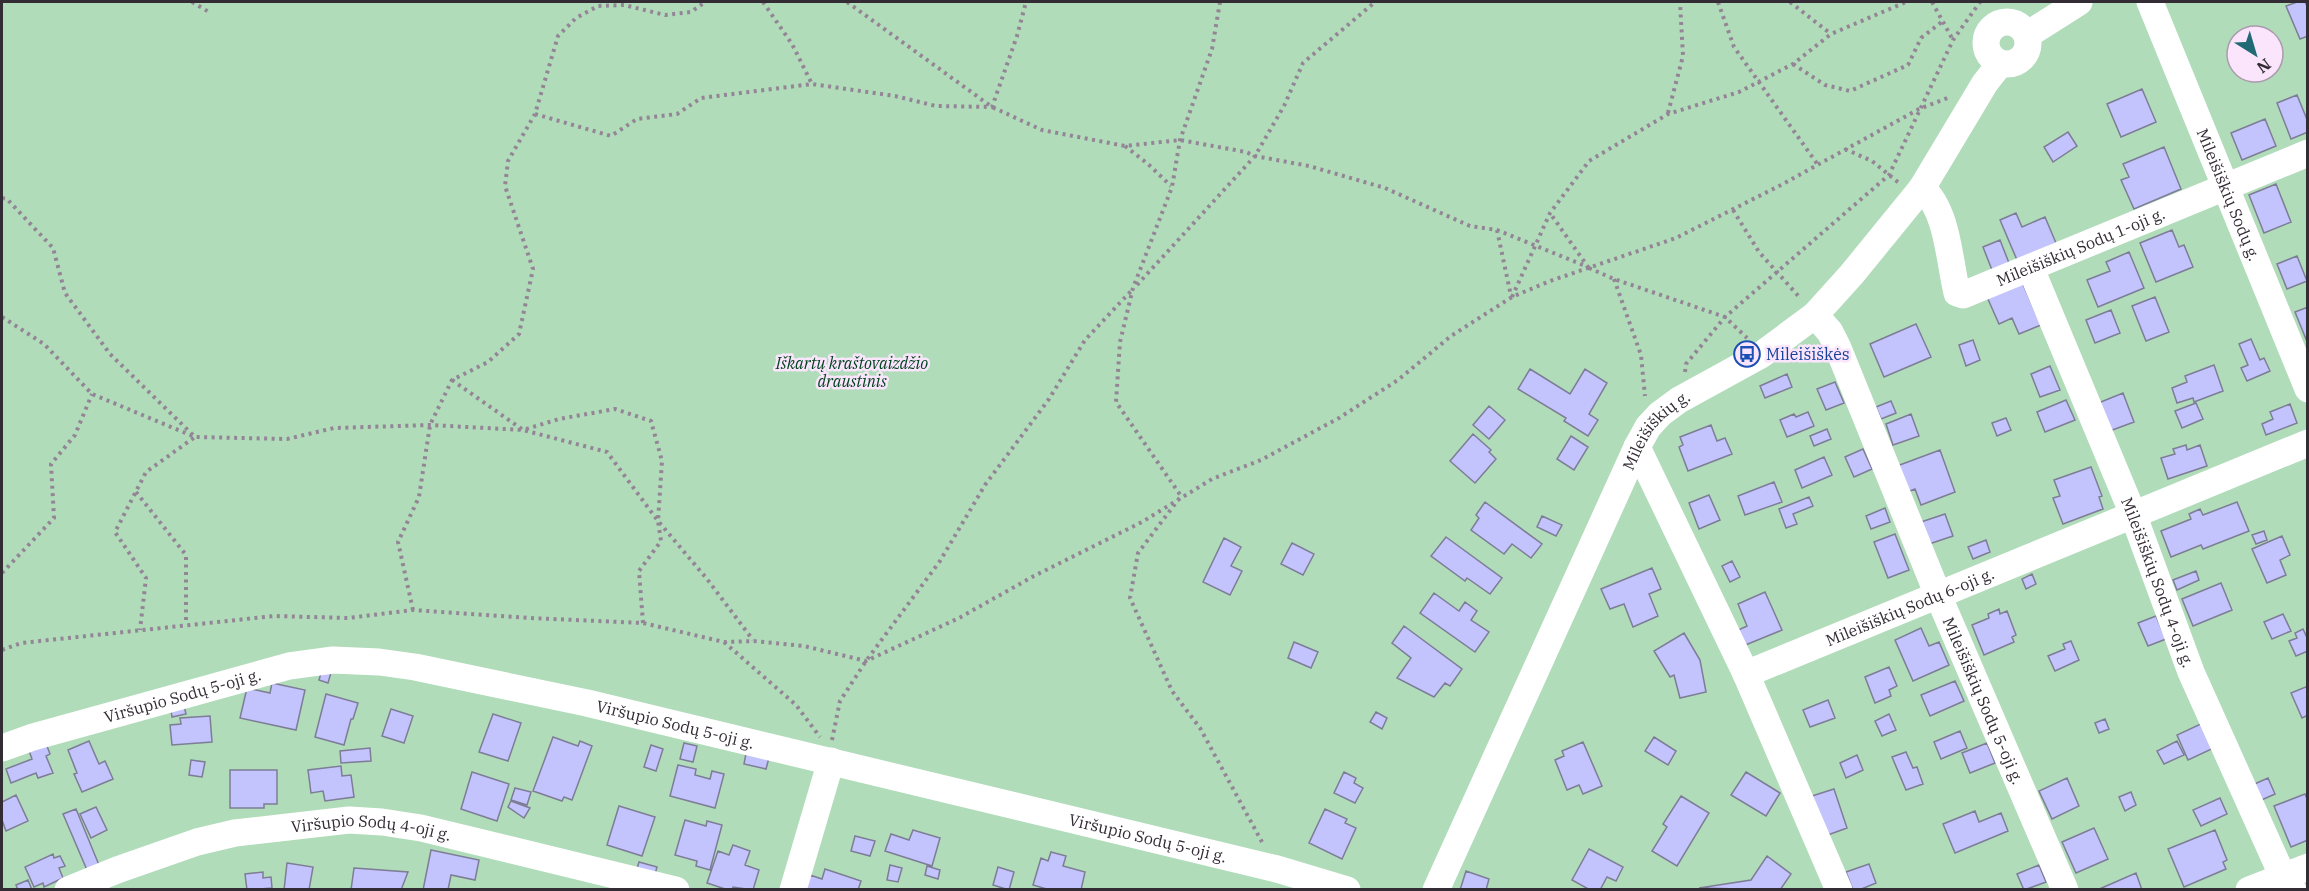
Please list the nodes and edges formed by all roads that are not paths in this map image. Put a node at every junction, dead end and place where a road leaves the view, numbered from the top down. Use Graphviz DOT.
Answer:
graph roads {
  1 [pos="2079,2"];
  2 [pos="2150,2"];
  3 [pos="2011,20"];
  4 [pos="2000,64"];
  5 [pos="2307,153"];
  6 [pos="2224,185"];
  7 [pos="1919,192"];
  8 [pos="2031,269"];
  9 [pos="1815,315"];
  10 [pos="2307,389"];
  11 [pos="1643,437"];
  12 [pos="2307,443"];
  13 [pos="2133,514"];
  14 [pos="1938,595"];
  15 [pos="1746,674"];
  16 [pos="2,748"];
  17 [pos="830,757"];
  18 [pos="2307,867"];
  19 [pos="2288,883"];
  20 [pos="68,890"];
  21 [pos="676,890"];
  22 [pos="793,890"];
  23 [pos="1347,890"];
  24 [pos="1436,890"];
  25 [pos="1839,890"];
  26 [pos="2065,890"];
  27 [pos="2249,890"];
  1 -- 3 [label="street"];
  2 -- 6 [label="street, Mileišiškių Sodų g."];
  3 -- 4 [label="street"];
  3 -- 4 [label="street"];
  4 -- 7 [label="street, Mileišiškių g."];
  5 -- 6 [label="street, Mileišiškių Sodų 1-oji g."];
  6 -- 8 [label="street, Mileišiškių Sodų 1-oji g."];
  6 -- 10 [label="street, Mileišiškių Sodų g."];
  7 -- 8 [label="street, Mileišiškių Sodų 1-oji g."];
  7 -- 9 [label="street, Mileišiškių g."];
  8 -- 13 [label="street, Mileišiškių Sodų 4-oji g."];
  9 -- 11 [label="street, Mileišiškių g."];
  9 -- 14 [label="street, Mileišiškių Sodų 5-oji g."];
  11 -- 15 [label="street"];
  11 -- 24 [label="street, Mileišiškių g."];
  12 -- 13 [label="street, Mileišiškių Sodų 6-oji g."];
  13 -- 14 [label="street, Mileišiškių Sodų 6-oji g."];
  13 -- 19 [label="street, Mileišiškių Sodų 4-oji g."];
  14 -- 15 [label="street, Mileišiškių Sodų 6-oji g."];
  14 -- 26 [label="street, Mileišiškių Sodų 5-oji g."];
  15 -- 25 [label="street"];
  16 -- 17 [label="street, Viršupio Sodų 5-oji g."];
  17 -- 22 [label="street"];
  17 -- 23 [label="street, Viršupio Sodų 5-oji g."];
  18 -- 19 [label="street"];
  19 -- 27 [label="street"];
  20 -- 21 [label="street, Viršupio Sodų 4-oji g."];
}
